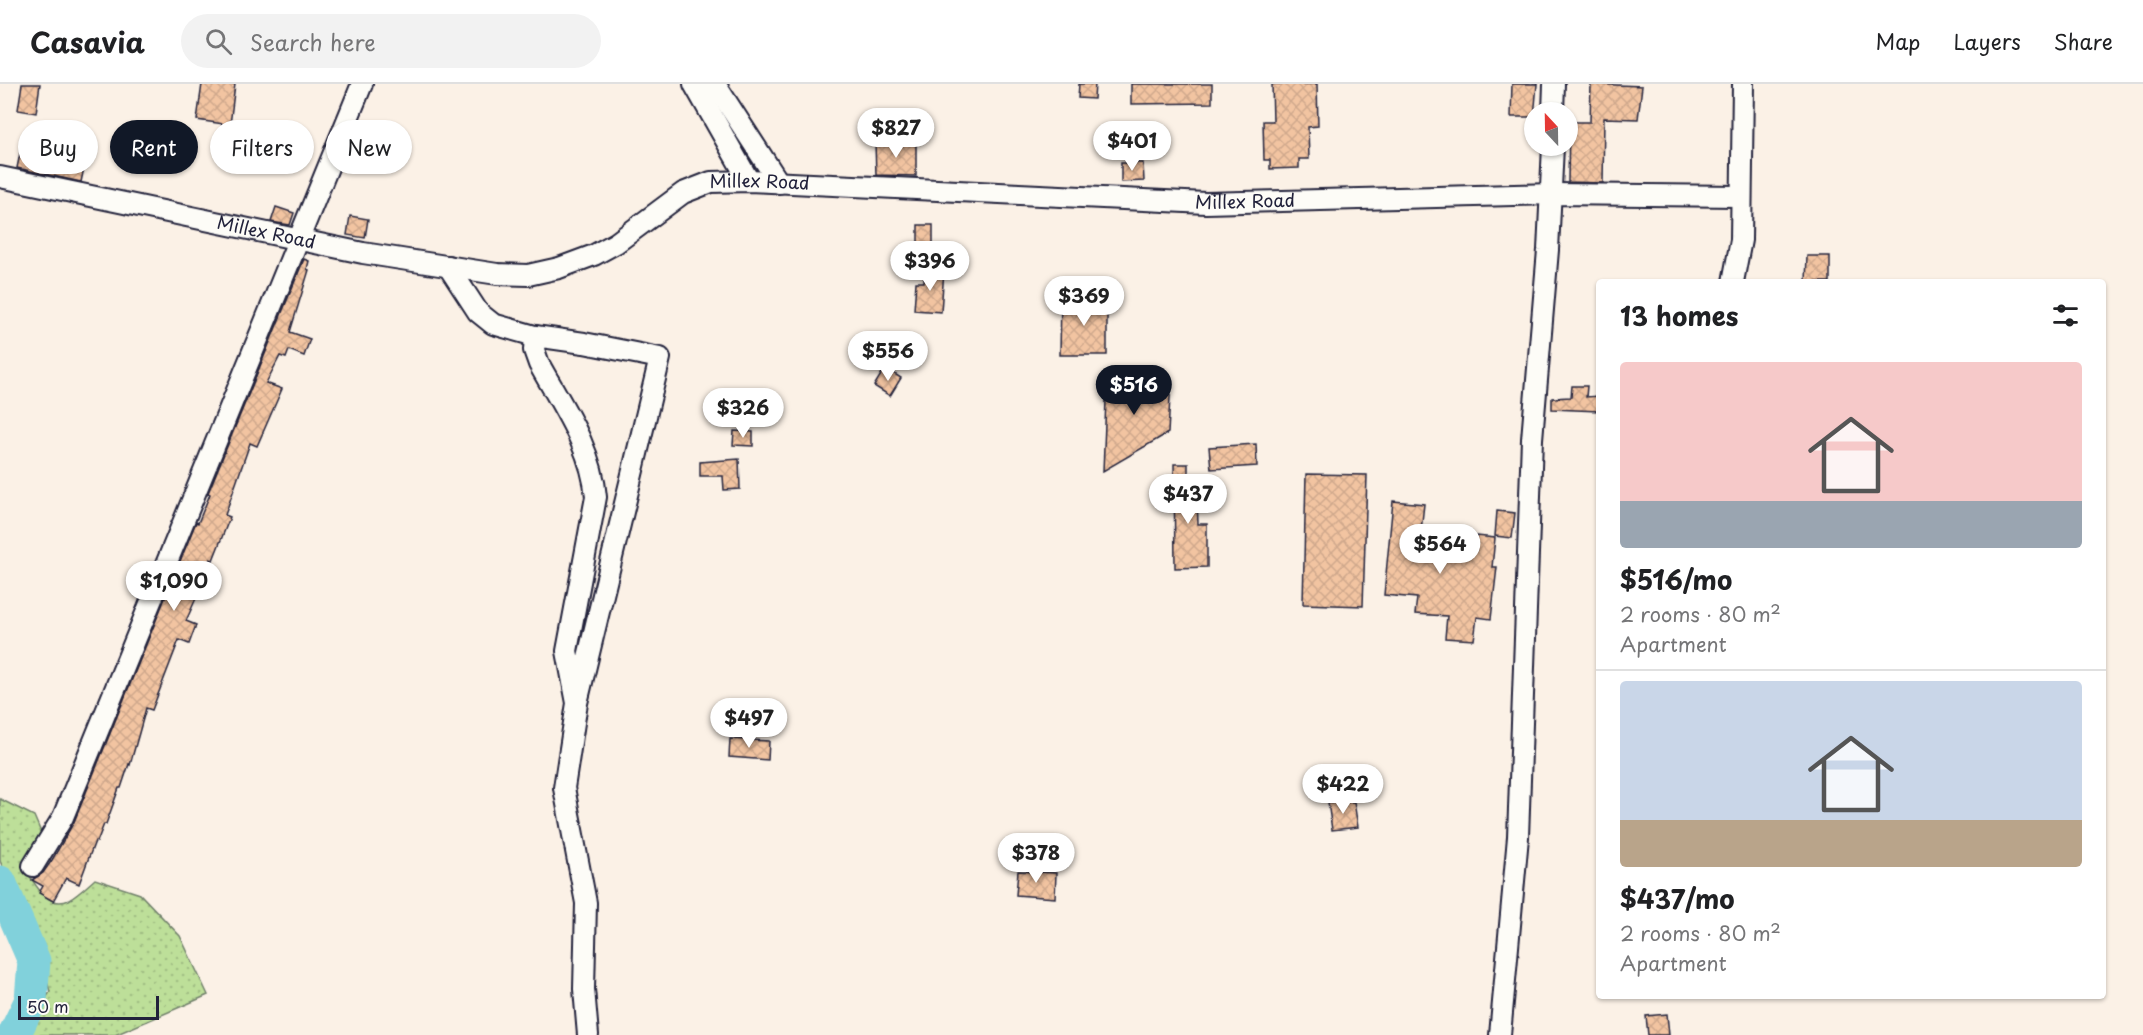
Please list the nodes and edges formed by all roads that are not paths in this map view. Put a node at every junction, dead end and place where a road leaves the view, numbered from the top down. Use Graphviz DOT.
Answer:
graph roads {
  1 [pos="362,84"];
  2 [pos="694,84"];
  3 [pos="715,84"];
  4 [pos="1554,84"];
  5 [pos="1743,84"];
  6 [pos="1553,102"];
  7 [pos="1552,156"];
  8 [pos="0,177"];
  9 [pos="750,181"];
  10 [pos="779,183"];
  11 [pos="1552,194"];
  12 [pos="1740,196"];
  13 [pos="297,240"];
  14 [pos="448,266"];
  15 [pos="1734,279"];
  16 [pos="535,336"];
  17 [pos="577,703"];
  18 [pos="33,866"];
  19 [pos="588,1035"];
  20 [pos="1500,1035"];
  1 -- 13 [label="street"];
  2 -- 9 [label="street"];
  3 -- 10 [label="street"];
  4 -- 6 [label="street"];
  5 -- 12 [label="street"];
  7 -- 11 [label="street"];
  8 -- 13 [label="street, Millex Road"];
  9 -- 10 [label="street, Millex Road"];
  9 -- 14 [label="street, Millex Road"];
  10 -- 11 [label="street, Millex Road"];
  11 -- 12 [label="street, Millex Road"];
  11 -- 20 [label="street"];
  12 -- 15 [label="street"];
  13 -- 14 [label="street, Millex Road"];
  13 -- 18 [label="street"];
  14 -- 16 [label="street"];
  16 -- 17 [label="street"];
  16 -- 17 [label="street"];
  17 -- 19 [label="street"];
}
